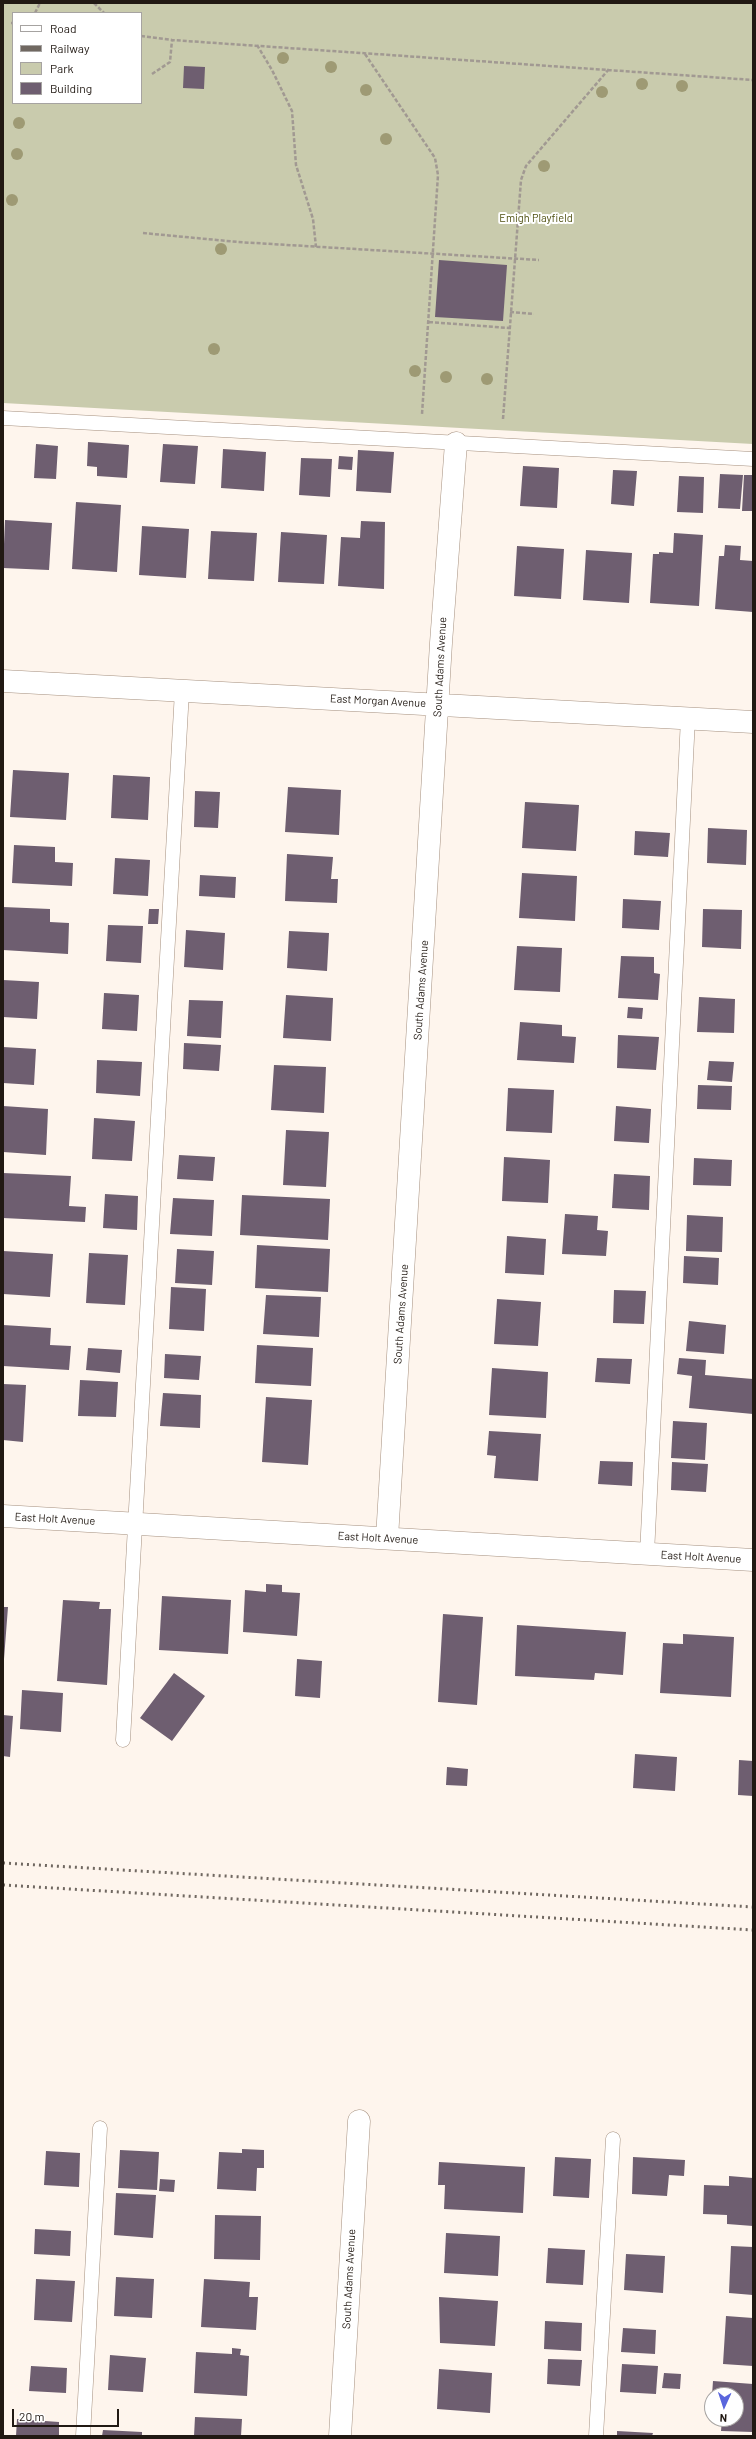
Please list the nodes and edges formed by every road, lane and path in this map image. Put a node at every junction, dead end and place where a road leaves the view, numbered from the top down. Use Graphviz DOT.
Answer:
graph roads {
  1 [pos="40,3"];
  2 [pos="94,3"];
  3 [pos="35,12"];
  4 [pos="103,12"];
  5 [pos="142,36"];
  6 [pos="172,40"];
  7 [pos="256,45"];
  8 [pos="365,53"];
  9 [pos="609,69"];
  10 [pos="152,74"];
  11 [pos="753,80"];
  12 [pos="142,234"];
  13 [pos="316,247"];
  14 [pos="434,253"];
  15 [pos="514,259"];
  16 [pos="539,260"];
  17 [pos="510,312"];
  18 [pos="534,314"];
  19 [pos="429,322"];
  20 [pos="509,328"];
  21 [pos="3,418"];
  22 [pos="419,441"];
  23 [pos="456,443"];
  24 [pos="497,445"];
  25 [pos="753,459"];
  26 [pos="3,681"];
  27 [pos="182,691"];
  28 [pos="438,705"];
  29 [pos="688,718"];
  30 [pos="753,722"];
  31 [pos="3,1516"];
  32 [pos="136,1523"];
  33 [pos="387,1538"];
  34 [pos="647,1554"];
  35 [pos="753,1560"];
  36 [pos="123,1740"];
  37 [pos="359,2121"];
  38 [pos="100,2128"];
  39 [pos="613,2140"];
  40 [pos="83,2436"];
  41 [pos="340,2436"];
  42 [pos="596,2436"];
  1 -- 3 [label="path"];
  2 -- 4 [label="path"];
  5 -- 6 [label="path"];
  6 -- 7 [label="path"];
  6 -- 10 [label="path"];
  7 -- 8 [label="path"];
  7 -- 13 [label="path"];
  8 -- 9 [label="path"];
  8 -- 14 [label="path"];
  9 -- 11 [label="path"];
  9 -- 15 [label="path"];
  12 -- 13 [label="path"];
  13 -- 14 [label="path"];
  14 -- 15 [label="path"];
  14 -- 19 [label="path"];
  15 -- 16 [label="path"];
  15 -- 17 [label="path"];
  17 -- 18 [label="path"];
  17 -- 20 [label="path"];
  19 -- 20 [label="path"];
  19 -- 22 [label="path"];
  20 -- 24 [label="path"];
  21 -- 22 [label="lane"];
  22 -- 23 [label="lane"];
  23 -- 24 [label="lane"];
  23 -- 28 [label="street, South Adams Avenue"];
  24 -- 25 [label="lane"];
  26 -- 27 [label="street, East Morgan Avenue"];
  27 -- 28 [label="street, East Morgan Avenue"];
  27 -- 32 [label="lane"];
  28 -- 29 [label="street, East Morgan Avenue"];
  28 -- 33 [label="street, South Adams Avenue"];
  29 -- 30 [label="street, East Morgan Avenue"];
  29 -- 34 [label="lane"];
  31 -- 32 [label="street, East Holt Avenue"];
  32 -- 33 [label="street, East Holt Avenue"];
  32 -- 36 [label="lane"];
  33 -- 34 [label="street, East Holt Avenue"];
  34 -- 35 [label="street, East Holt Avenue"];
  37 -- 41 [label="street, South Adams Avenue"];
  38 -- 40 [label="lane"];
  39 -- 42 [label="lane"];
}
